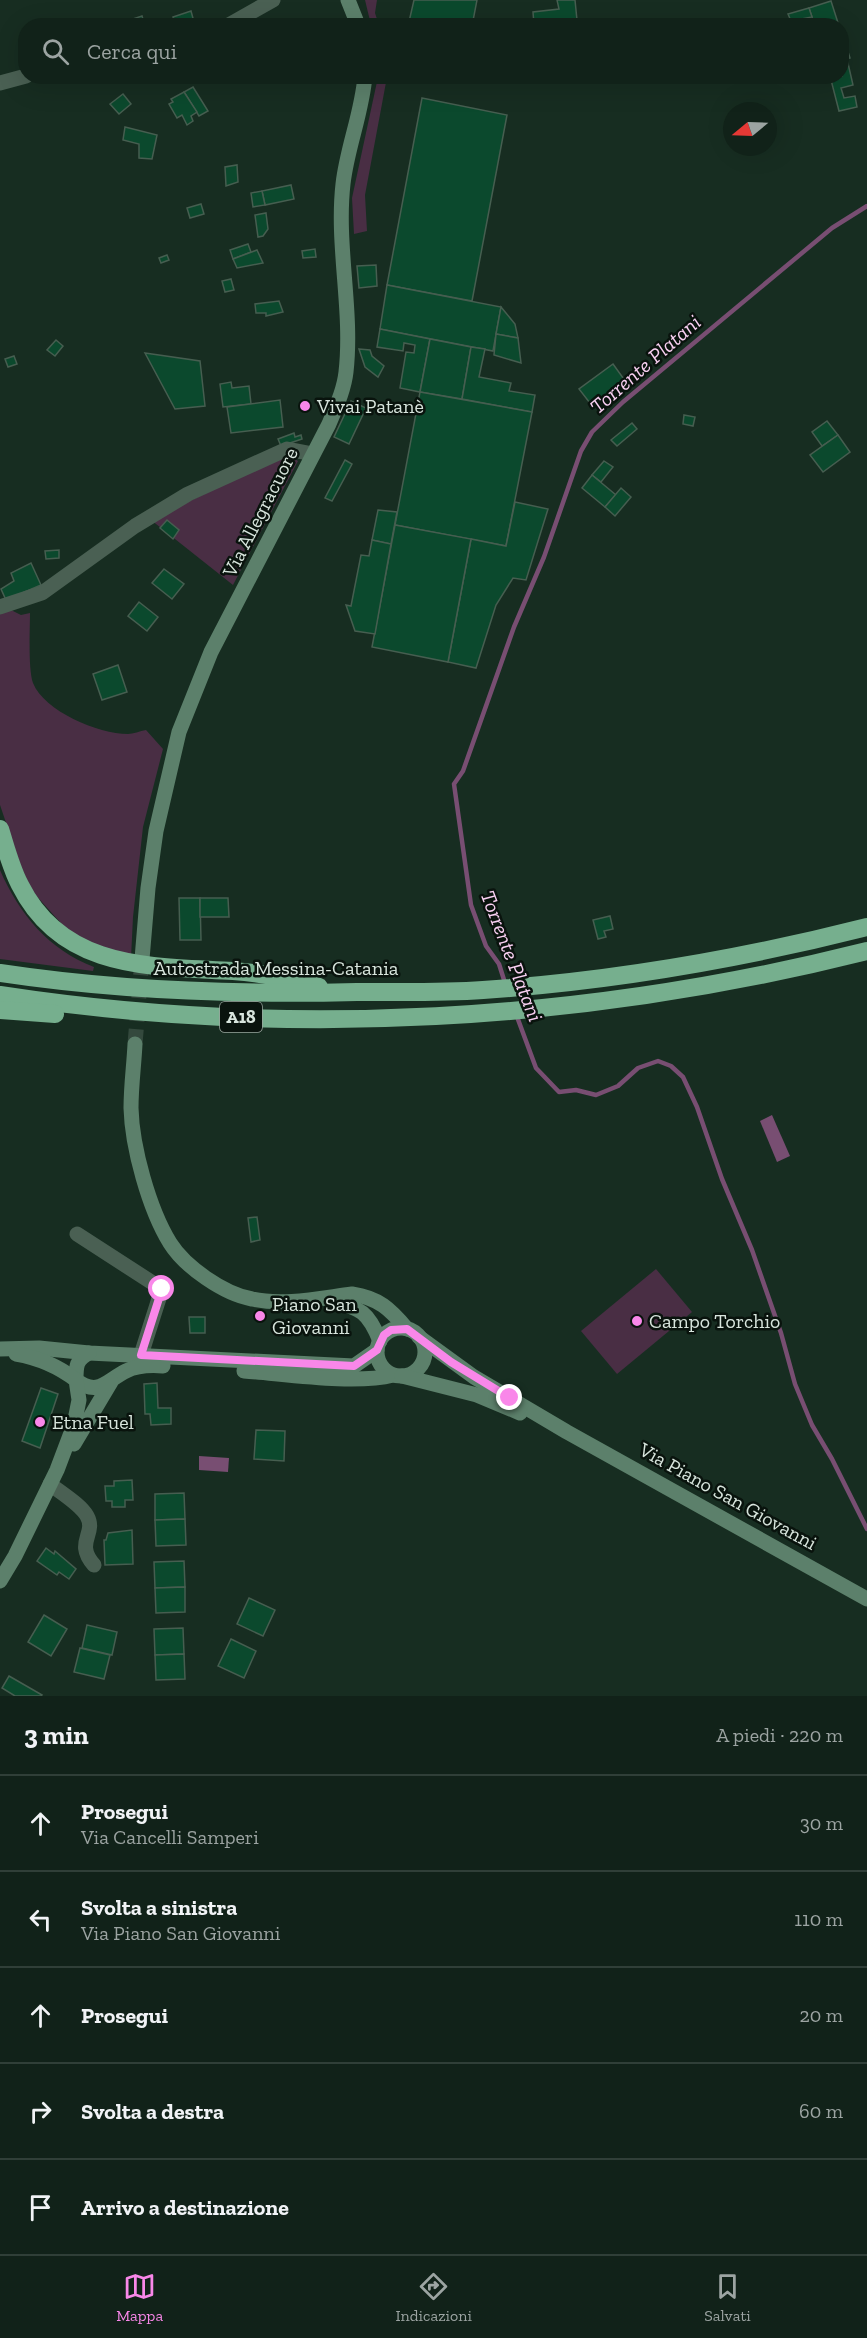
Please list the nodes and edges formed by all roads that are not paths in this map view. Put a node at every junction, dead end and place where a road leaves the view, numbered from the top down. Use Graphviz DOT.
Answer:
graph roads {
  1 [pos="273,0"];
  2 [pos="348,0"];
  3 [pos="356,0"];
  4 [pos="241,18"];
  5 [pos="355,18"];
  6 [pos="357,18"];
  7 [pos="18,78"];
  8 [pos="0,83"];
  9 [pos="364,84"];
  10 [pos="314,454"];
  11 [pos="0,607"];
  12 [pos="0,829"];
  13 [pos="0,848"];
  14 [pos="867,927"];
  15 [pos="867,951"];
  16 [pos="142,959"];
  17 [pos="0,973"];
  18 [pos="267,976"];
  19 [pos="341,993"];
  20 [pos="0,996"];
  21 [pos="0,1010"];
  22 [pos="233,1017"];
  23 [pos="135,1044"];
  24 [pos="77,1234"];
  25 [pos="319,1298"];
  26 [pos="413,1333"];
  27 [pos="378,1346"];
  28 [pos="0,1350"];
  29 [pos="89,1353"];
  30 [pos="141,1355"];
  31 [pos="398,1376"];
  32 [pos="76,1380"];
  33 [pos="111,1382"];
  34 [pos="567,1432"];
  35 [pos="57,1470"];
  36 [pos="50,1484"];
  37 [pos="94,1565"];
  38 [pos="0,1581"];
  39 [pos="867,1599"];
  1 -- 4 [label="street"];
  2 -- 5 [label="street"];
  3 -- 6 [label="street"];
  7 -- 8 [label="street"];
  9 -- 10 [label="street, Via Allegracuore"];
  10 -- 11 [label="street"];
  10 -- 16 [label="street, Via Allegracuore"];
  12 -- 18 [label="highway"];
  13 -- 18 [label="highway"];
  14 -- 19 [label="highway, Autostrada Messina-Catania / A18"];
  15 -- 22 [label="highway, A18"];
  17 -- 19 [label="highway, Autostrada Messina-Catania / A18"];
  18 -- 19 [label="highway"];
  20 -- 22 [label="highway, A18"];
  21 -- 22 [label="highway"];
  23 -- 25 [label="street"];
  24 -- 30 [label="street"];
  25 -- 26 [label="street"];
  25 -- 27 [label="street"];
  26 -- 27 [label="street"];
  26 -- 31 [label="street"];
  26 -- 34 [label="street"];
  27 -- 30 [label="street"];
  27 -- 31 [label="street"];
  28 -- 29 [label="street"];
  28 -- 32 [label="street"];
  29 -- 30 [label="street"];
  29 -- 32 [label="street"];
  31 -- 33 [label="street"];
  31 -- 34 [label="street"];
  32 -- 33 [label="street"];
  32 -- 35 [label="street"];
  33 -- 35 [label="street"];
  34 -- 39 [label="street, Via Piano San Giovanni"];
  35 -- 36 [label="street"];
  36 -- 37 [label="street"];
  36 -- 38 [label="street"];
}
